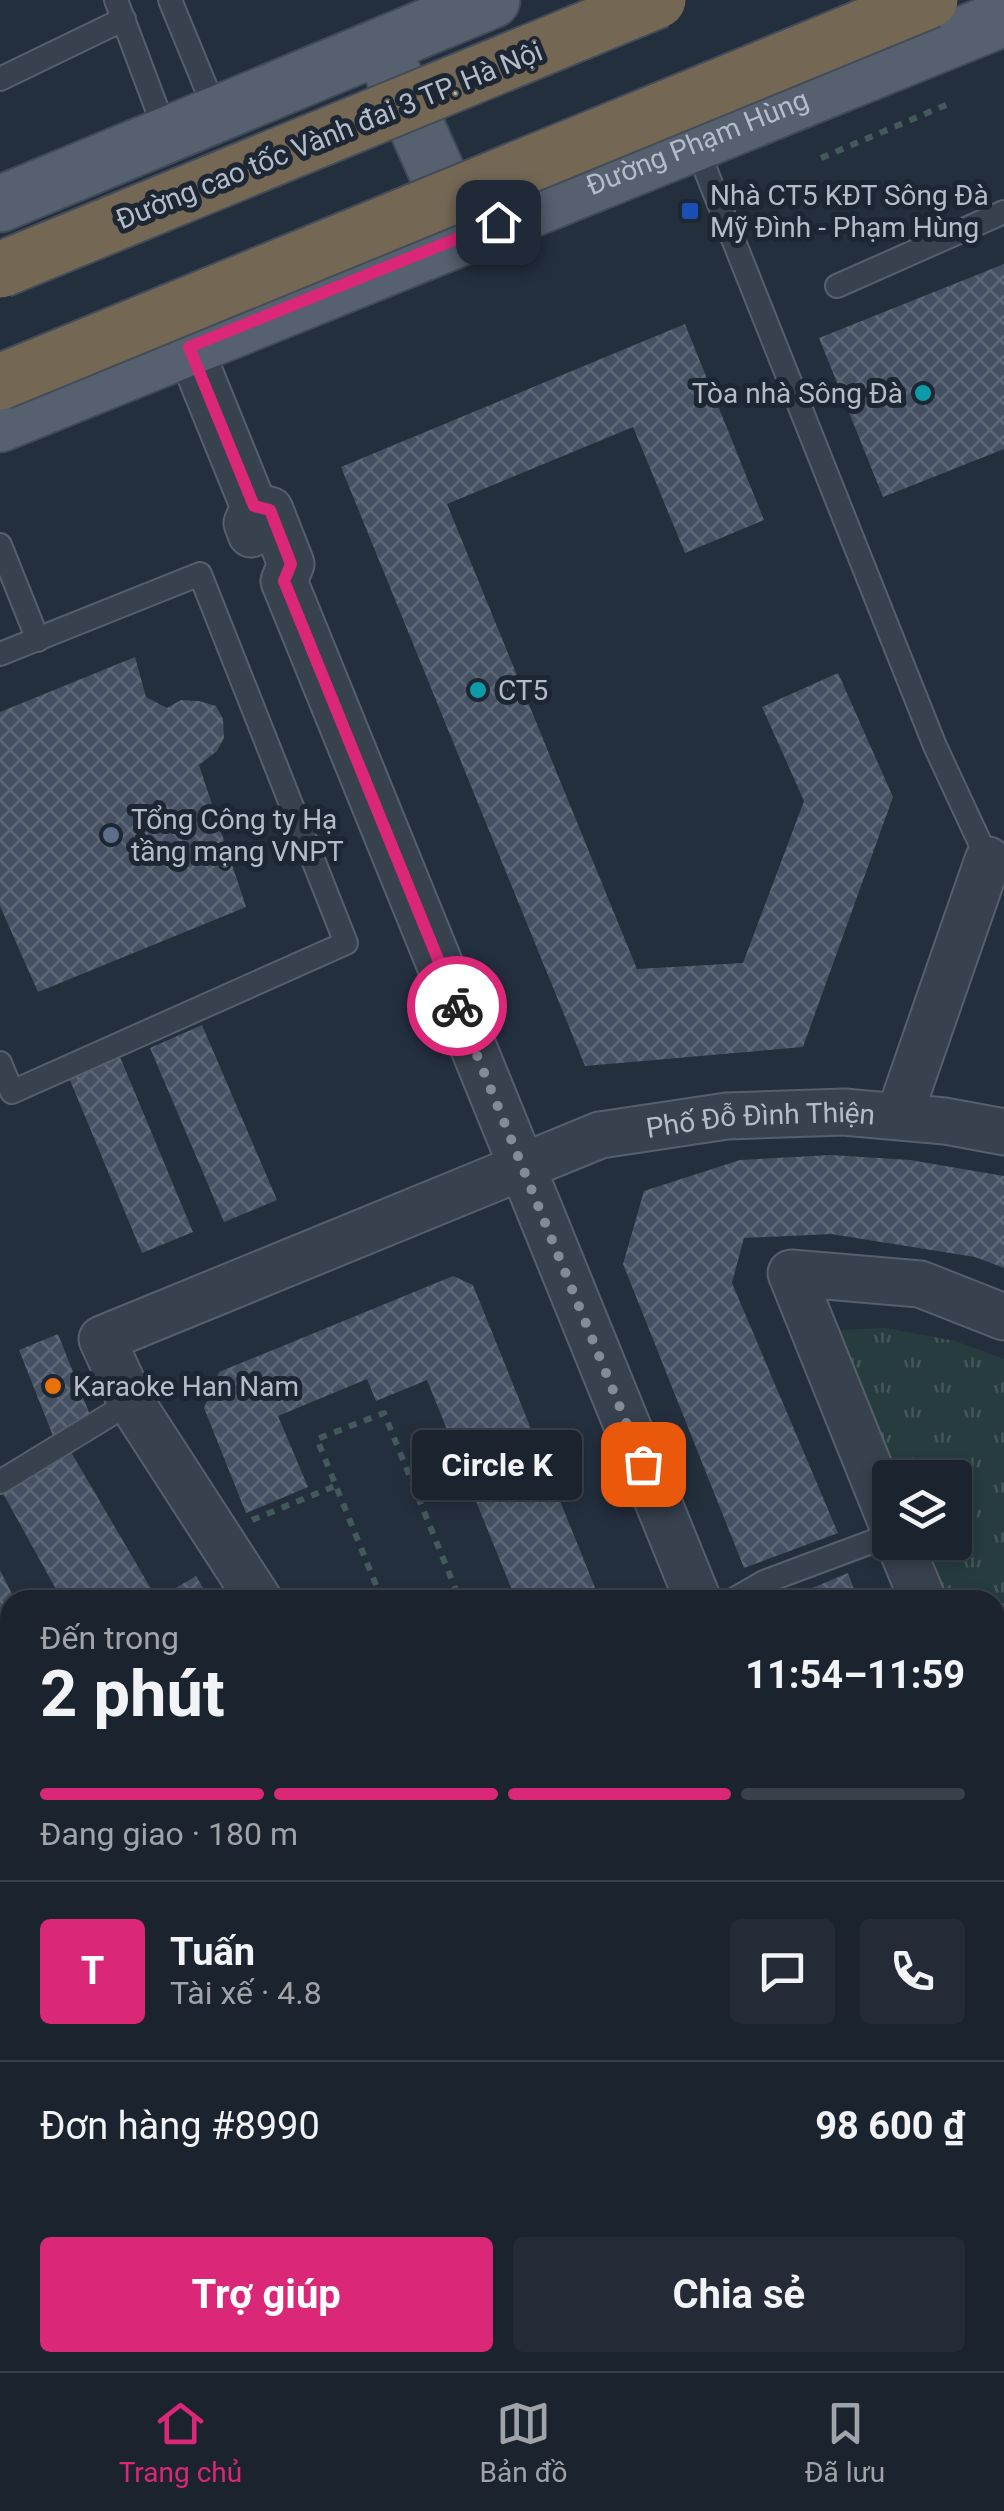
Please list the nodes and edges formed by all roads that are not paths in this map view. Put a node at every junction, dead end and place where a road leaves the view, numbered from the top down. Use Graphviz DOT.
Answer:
graph roads {
  1 [pos="170,0"];
  2 [pos="492,0"];
  3 [pos="658,0"];
  4 [pos="120,9"];
  5 [pos="1004,18"];
  6 [pos="941,19"];
  7 [pos="407,24"];
  8 [pos="1004,57"];
  9 [pos="0,79"];
  10 [pos="216,112"];
  11 [pos="166,133"];
  12 [pos="694,141"];
  13 [pos="0,203"];
  14 [pos="1004,212"];
  15 [pos="465,235"];
  16 [pos="0,270"];
  17 [pos="836,286"];
  18 [pos="189,347"];
  19 [pos="0,382"];
  20 [pos="0,424"];
  21 [pos="0,545"];
  22 [pos="38,640"];
  23 [pos="0,654"];
  24 [pos="996,857"];
  25 [pos="0,1064"];
  26 [pos="899,1116"];
  27 [pos="1004,1132"];
  28 [pos="521,1166"];
  29 [pos="1004,1318"];
  30 [pos="131,1402"];
  31 [pos="872,1474"];
  32 [pos="0,1482"];
  33 [pos="872,1542"];
  34 [pos="906,1560"];
  35 [pos="253,1590"];
  36 [pos="694,1590"];
  37 [pos="750,1590"];
  38 [pos="919,1590"];
  1 -- 10 [label="lane"];
  2 -- 7 [label="main road"];
  3 -- 16 [label="highway, Đường cao tốc Vành đai 3 TP. Hà Nội, bridge"];
  4 -- 9 [label="lane"];
  4 -- 11 [label="lane"];
  5 -- 6 [label="main road, Đường Phạm Hùng"];
  6 -- 8 [label="main road"];
  6 -- 12 [label="main road, Đường Phạm Hùng"];
  6 -- 19 [label="highway, bridge"];
  7 -- 10 [label="main road"];
  7 -- 15 [label="main road"];
  10 -- 11 [label="main road"];
  11 -- 13 [label="main road"];
  12 -- 15 [label="main road, Đường Phạm Hùng"];
  12 -- 24 [label="lane"];
  14 -- 17 [label="lane"];
  15 -- 18 [label="main road, Đường Phạm Hùng"];
  18 -- 20 [label="main road, Đường Phạm Hùng"];
  18 -- 28 [label="street"];
  21 -- 22 [label="lane"];
  22 -- 23 [label="lane"];
  22 -- 25 [label="lane"];
  24 -- 26 [label="street"];
  26 -- 27 [label="street, Phố Đỗ Đình Thiện"];
  26 -- 28 [label="street, Phố Đỗ Đình Thiện"];
  28 -- 30 [label="street, Phố Đỗ Đình Thiện"];
  28 -- 36 [label="street"];
  29 -- 31 [label="street"];
  30 -- 32 [label="lane"];
  30 -- 35 [label="street"];
  33 -- 37 [label="lane"];
  34 -- 38 [label="street"];
}
